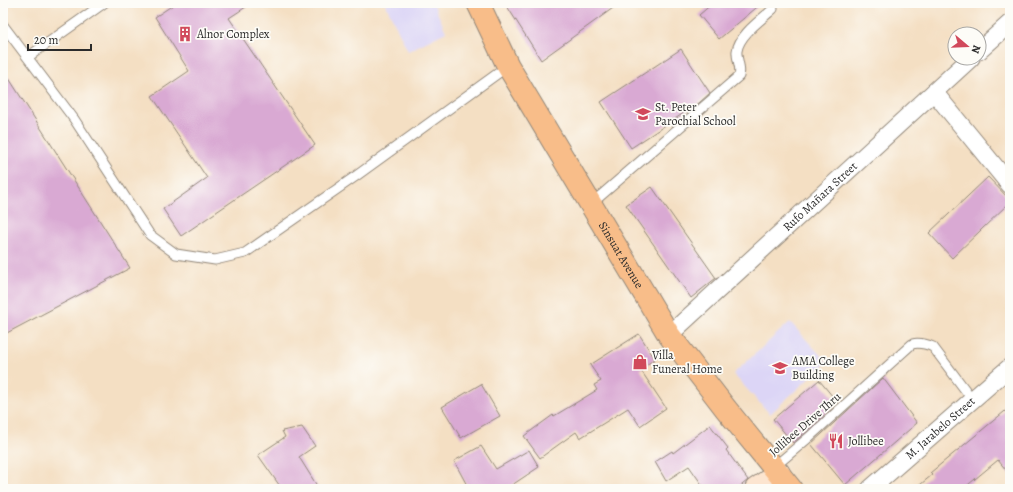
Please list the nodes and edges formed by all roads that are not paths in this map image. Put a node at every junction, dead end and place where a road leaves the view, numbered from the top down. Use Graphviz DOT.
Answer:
graph roads {
  1 [pos="104,3"];
  2 [pos="478,3"];
  3 [pos="773,9"];
  4 [pos="1010,23"];
  5 [pos="3,25"];
  6 [pos="987,44"];
  7 [pos="28,57"];
  8 [pos="508,66"];
  9 [pos="962,66"];
  10 [pos="934,92"];
  11 [pos="1010,185"];
  12 [pos="591,204"];
  13 [pos="669,335"];
  14 [pos="1007,374"];
  15 [pos="972,399"];
  16 [pos="781,476"];
  17 [pos="756,489"];
  18 [pos="870,489"];
  1 -- 7 [label="lane"];
  2 -- 8 [label="main road, Sinsuat Avenue"];
  3 -- 12 [label="lane"];
  4 -- 6 [label="street"];
  5 -- 7 [label="lane"];
  7 -- 8 [label="lane"];
  8 -- 12 [label="main road, Sinsuat Avenue"];
  9 -- 10 [label="street, Rufo Mañara Street"];
  10 -- 11 [label="street"];
  10 -- 13 [label="street, Rufo Mañara Street"];
  12 -- 13 [label="main road, Sinsuat Avenue"];
  13 -- 16 [label="main road, Sinsuat Avenue"];
  14 -- 15 [label="street, M. Jarabelo Street"];
  15 -- 16 [label="lane, Jollibee Drive Thru"];
  15 -- 18 [label="street, M. Jarabelo Street"];
  16 -- 17 [label="street"];
}
